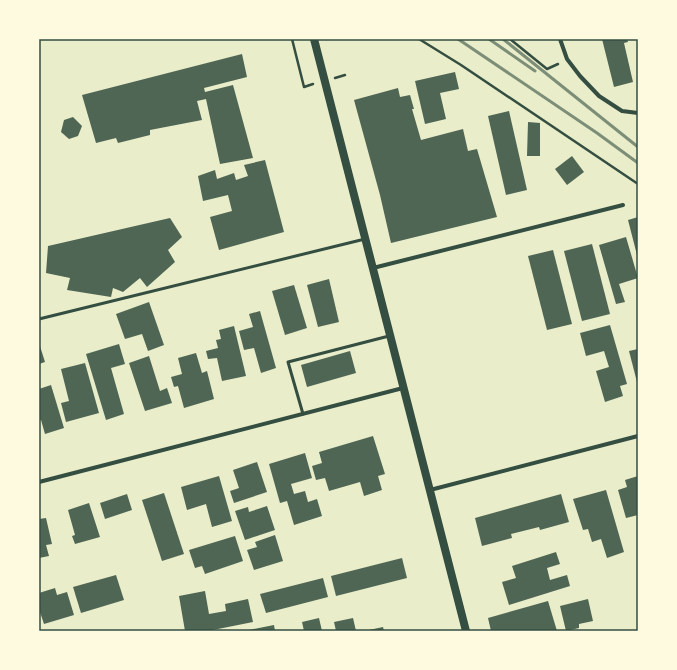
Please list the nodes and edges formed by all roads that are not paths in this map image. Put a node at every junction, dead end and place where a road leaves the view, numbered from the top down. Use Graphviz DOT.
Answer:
graph roads {
  1 [pos="314,39"];
  2 [pos="560,39"];
  3 [pos="638,113"];
  4 [pos="623,205"];
  5 [pos="365,239"];
  6 [pos="373,268"];
  7 [pos="39,320"];
  8 [pos="390,335"];
  9 [pos="403,388"];
  10 [pos="302,414"];
  11 [pos="638,436"];
  12 [pos="39,482"];
  13 [pos="430,490"];
  14 [pos="466,631"];
  1 -- 5 [label="main road"];
  2 -- 3 [label="street"];
  4 -- 6 [label="street"];
  5 -- 6 [label="main road"];
  5 -- 7 [label="lane"];
  6 -- 8 [label="main road"];
  8 -- 9 [label="main road"];
  8 -- 10 [label="lane"];
  9 -- 10 [label="street"];
  9 -- 13 [label="main road"];
  10 -- 12 [label="street"];
  11 -- 13 [label="street"];
  13 -- 14 [label="main road"];
}
